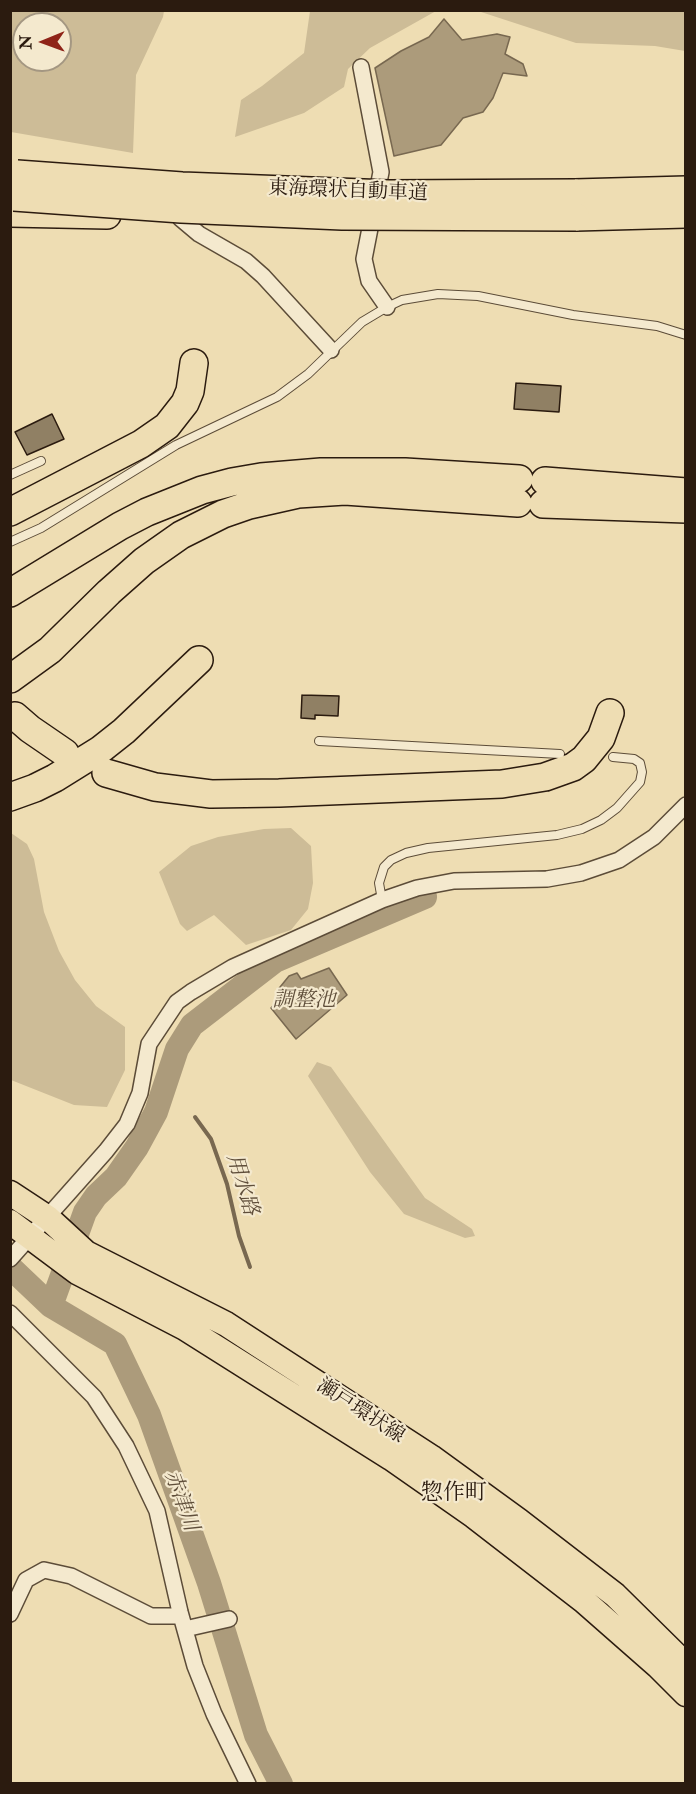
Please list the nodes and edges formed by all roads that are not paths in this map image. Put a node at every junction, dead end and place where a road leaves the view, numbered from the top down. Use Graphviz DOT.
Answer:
graph roads {
  1 [pos="361,67"];
  2 [pos="13,187"];
  3 [pos="686,190"];
  4 [pos="576,205"];
  5 [pos="686,214"];
  6 [pos="180,218"];
  7 [pos="387,307"];
  8 [pos="686,335"];
  9 [pos="332,350"];
  10 [pos="194,363"];
  11 [pos="41,461"];
  12 [pos="10,476"];
  13 [pos="531,492"];
  14 [pos="686,492"];
  15 [pos="686,509"];
  16 [pos="10,512"];
  17 [pos="10,542"];
  18 [pos="10,593"];
  19 [pos="199,660"];
  20 [pos="10,679"];
  21 [pos="610,713"];
  22 [pos="15,716"];
  23 [pos="319,741"];
  24 [pos="65,753"];
  25 [pos="560,754"];
  26 [pos="613,757"];
  27 [pos="106,773"];
  28 [pos="10,797"];
  29 [pos="686,805"];
  30 [pos="382,900"];
  31 [pos="10,1193"];
  32 [pos="10,1222"];
  33 [pos="56,1225"];
  34 [pos="27,1250"];
  35 [pos="81,1263"];
  36 [pos="10,1313"];
  37 [pos="10,1614"];
  38 [pos="229,1618"];
  39 [pos="187,1624"];
  40 [pos="686,1665"];
  41 [pos="686,1695"];
  42 [pos="248,1784"];
  1 -- 7 [label="street"];
  2 -- 4 [label="highway, 東海環状自動車道, bridge"];
  2 -- 4 [label="highway, 東海環状自動車道, bridge"];
  3 -- 4 [label="highway, 東海環状自動車道"];
  4 -- 5 [label="highway, 東海環状自動車道"];
  6 -- 9 [label="street"];
  7 -- 8 [label="lane"];
  7 -- 9 [label="lane"];
  9 -- 17 [label="lane"];
  10 -- 16 [label="highway"];
  11 -- 12 [label="lane"];
  13 -- 14 [label="highway"];
  13 -- 15 [label="highway"];
  13 -- 18 [label="highway"];
  13 -- 20 [label="highway"];
  19 -- 28 [label="highway"];
  21 -- 27 [label="highway"];
  22 -- 24 [label="highway"];
  23 -- 25 [label="lane"];
  26 -- 30 [label="lane"];
  29 -- 30 [label="street"];
  30 -- 33 [label="street"];
  31 -- 33 [label="main road, 瀬戸環状線"];
  32 -- 34 [label="main road, 瀬戸環状線"];
  33 -- 34 [label="street"];
  33 -- 35 [label="main road, 瀬戸環状線"];
  34 -- 35 [label="main road, 瀬戸環状線"];
  35 -- 40 [label="main road, 瀬戸環状線"];
  35 -- 41 [label="main road, 瀬戸環状線"];
  36 -- 39 [label="street"];
  37 -- 39 [label="street"];
  38 -- 39 [label="street"];
  39 -- 42 [label="street"];
}
